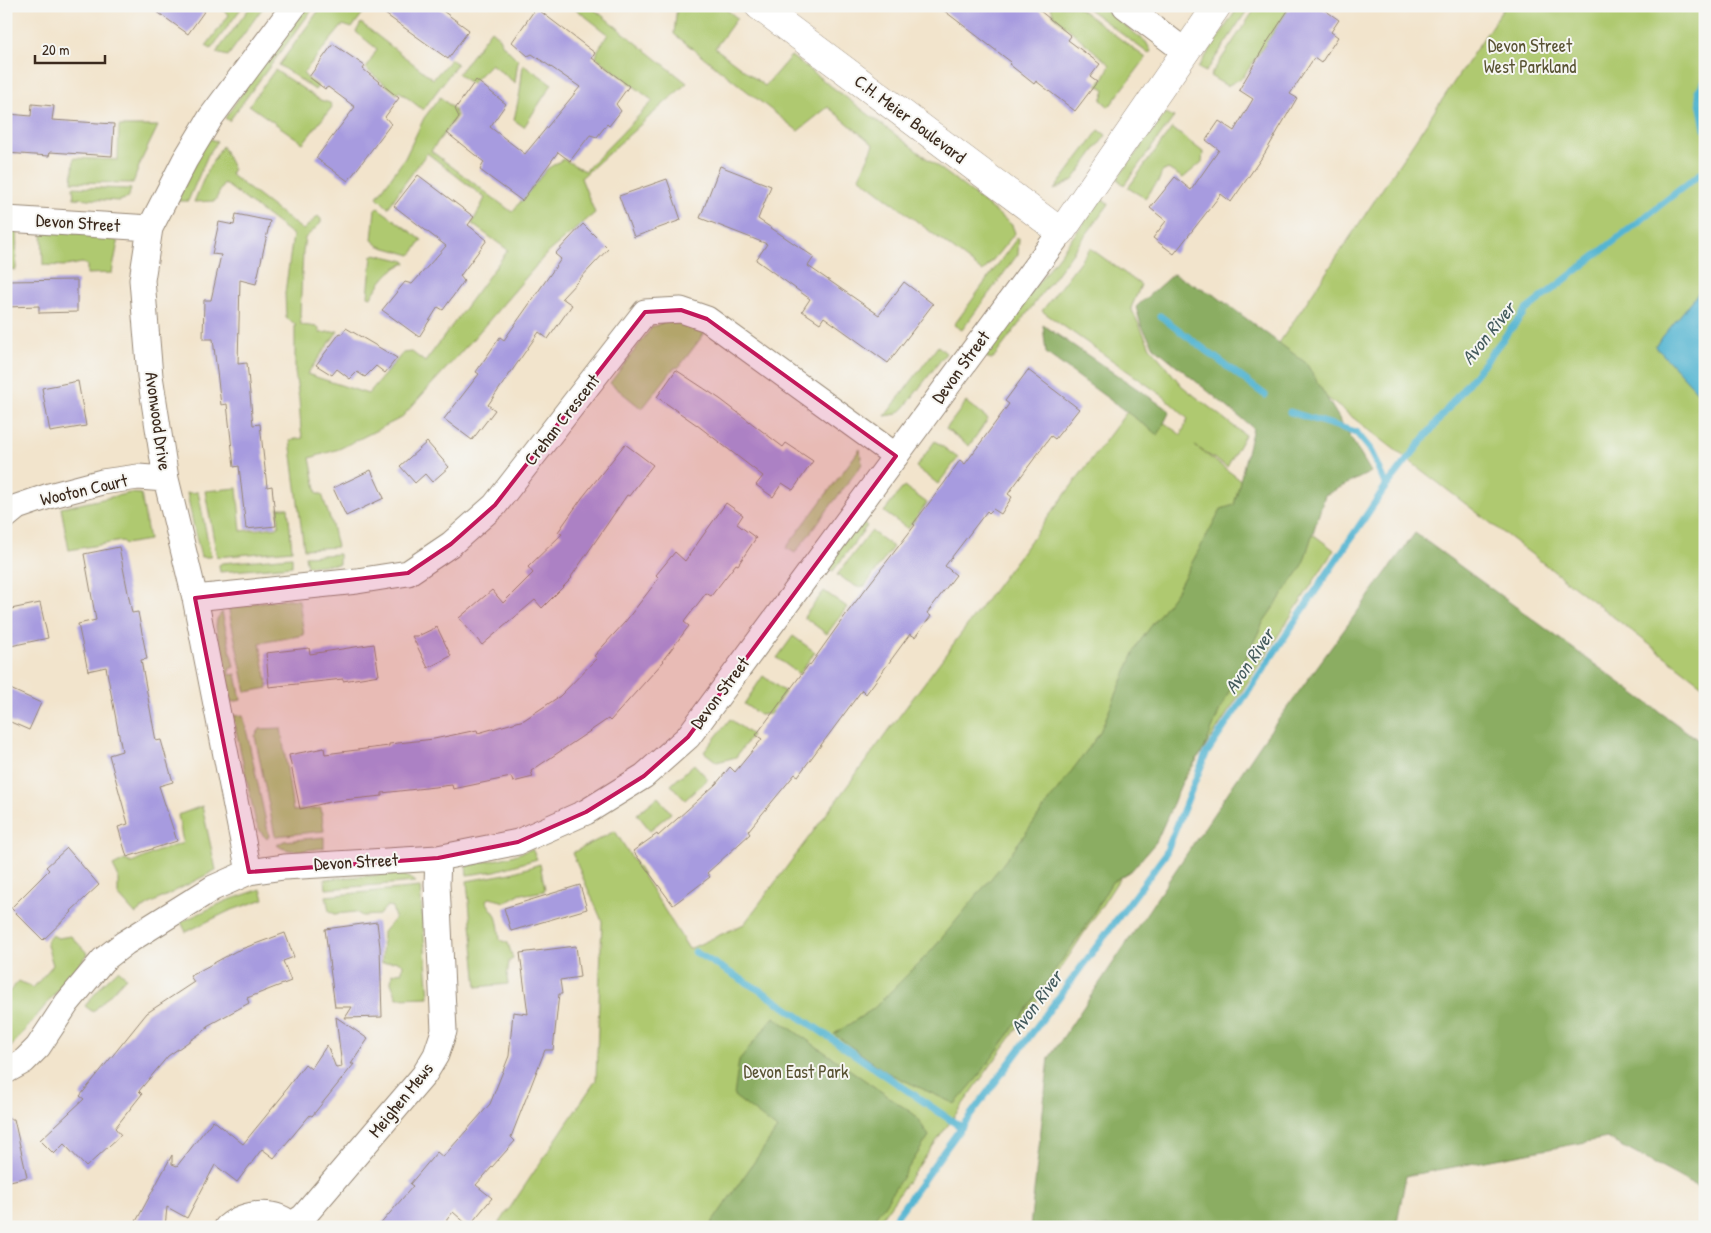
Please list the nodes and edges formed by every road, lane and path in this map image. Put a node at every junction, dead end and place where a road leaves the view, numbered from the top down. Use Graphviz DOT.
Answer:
graph roads {
  1 [pos="294,6"];
  2 [pos="759,6"];
  3 [pos="1125,6"];
  4 [pos="1217,6"];
  5 [pos="1186,52"];
  6 [pos="6,219"];
  7 [pos="150,228"];
  8 [pos="1061,232"];
  9 [pos="896,456"];
  10 [pos="166,479"];
  11 [pos="6,516"];
  12 [pos="195,598"];
  13 [pos="438,858"];
  14 [pos="249,872"];
  15 [pos="6,1072"];
  16 [pos="293,1225"];
  17 [pos="227,1227"];
  1 -- 7 [label="street, Avonwood Drive"];
  2 -- 8 [label="street, C.H. Meier Boulevard"];
  3 -- 5 [label="street"];
  4 -- 5 [label="street, Devon Street"];
  5 -- 8 [label="street, Devon Street"];
  6 -- 7 [label="street, Devon Street"];
  7 -- 10 [label="street, Avonwood Drive"];
  8 -- 9 [label="street, Devon Street"];
  9 -- 12 [label="street, Crehan Crescent"];
  9 -- 13 [label="street, Devon Street"];
  10 -- 11 [label="street, Wooton Court"];
  10 -- 12 [label="street, Avonwood Drive"];
  12 -- 14 [label="street, Avonwood Drive"];
  13 -- 14 [label="street, Devon Street"];
  13 -- 16 [label="street, Meighen Mews"];
  14 -- 15 [label="street, Devon Street"];
  16 -- 17 [label="street, Meighen Mews"];
}
